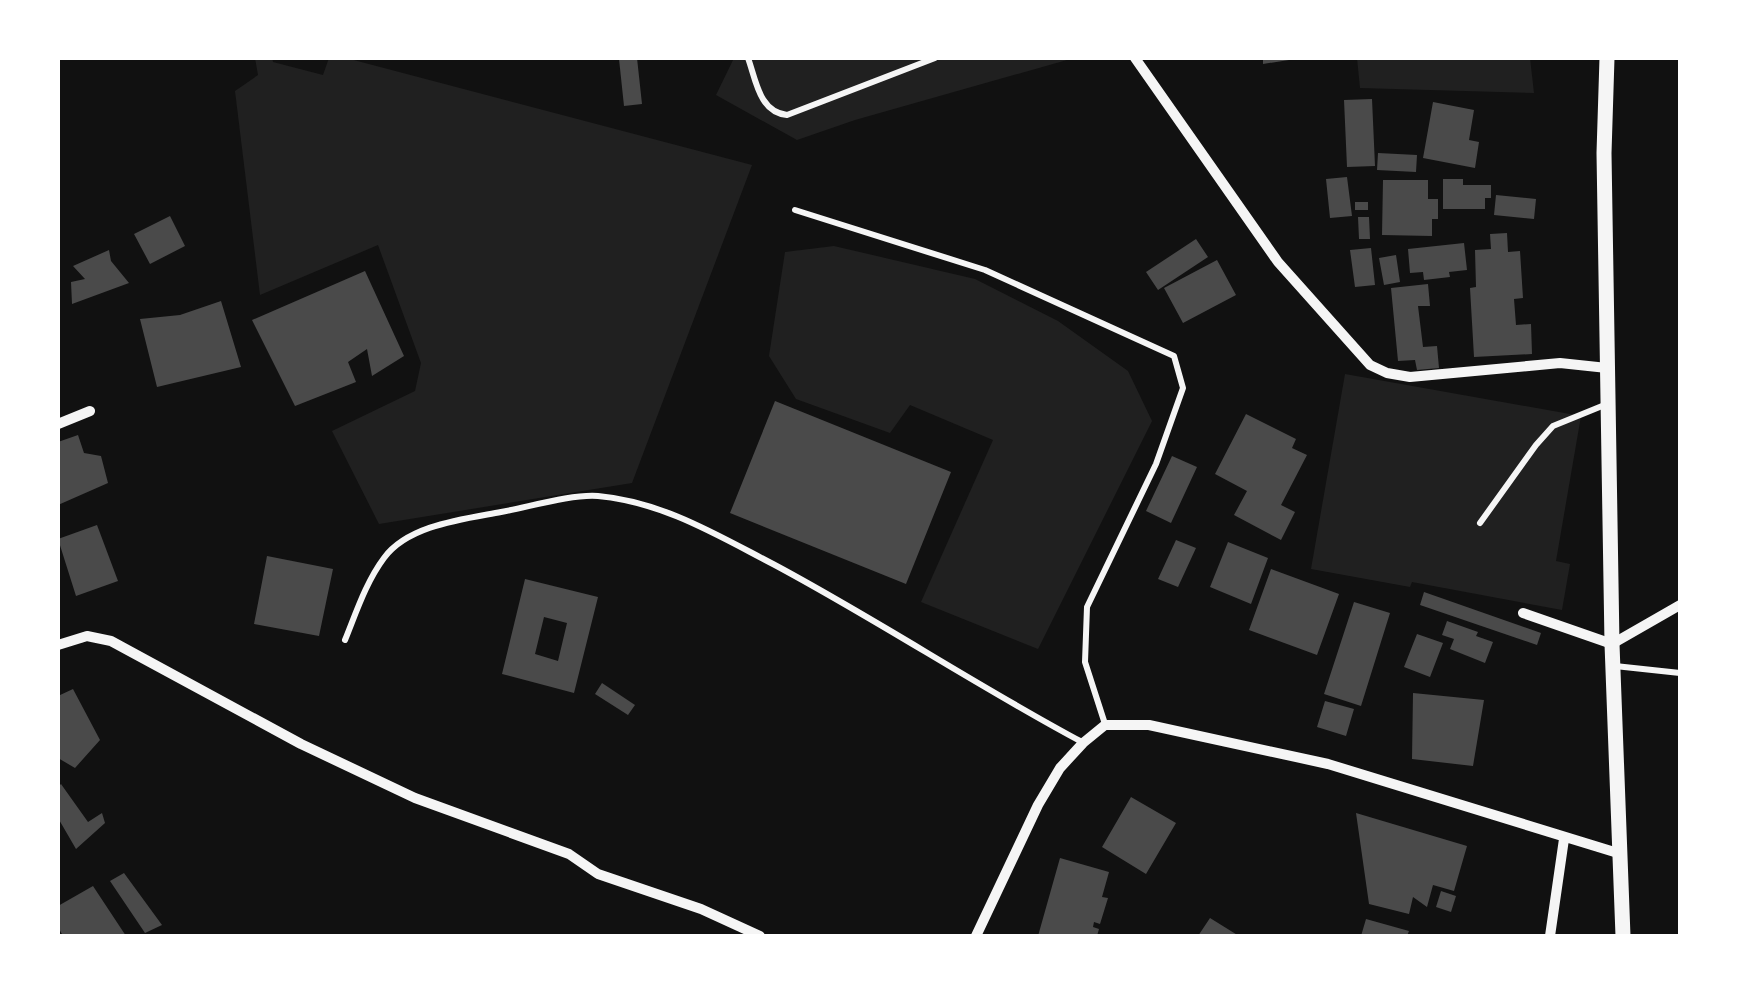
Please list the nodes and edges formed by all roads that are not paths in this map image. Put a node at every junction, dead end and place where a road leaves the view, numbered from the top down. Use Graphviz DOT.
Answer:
graph roads {
  1 [pos="748,58"];
  2 [pos="935,58"];
  3 [pos="1135,58"];
  4 [pos="1607,58"];
  5 [pos="795,210"];
  6 [pos="1608,368"];
  7 [pos="1608,404"];
  8 [pos="90,411"];
  9 [pos="58,424"];
  10 [pos="1480,523"];
  11 [pos="1680,605"];
  12 [pos="1523,613"];
  13 [pos="345,640"];
  14 [pos="1612,644"];
  15 [pos="58,645"];
  16 [pos="1613,666"];
  17 [pos="1680,673"];
  18 [pos="1105,725"];
  19 [pos="1083,743"];
  20 [pos="1564,839"];
  21 [pos="1622,854"];
  22 [pos="760,936"];
  23 [pos="976,936"];
  24 [pos="1550,936"];
  25 [pos="1623,936"];
  1 -- 2 [label="lane"];
  3 -- 6 [label="street"];
  4 -- 6 [label="main road"];
  5 -- 18 [label="lane"];
  6 -- 7 [label="main road"];
  7 -- 10 [label="lane"];
  7 -- 14 [label="main road"];
  8 -- 9 [label="street"];
  11 -- 14 [label="street"];
  12 -- 14 [label="street"];
  13 -- 19 [label="lane"];
  14 -- 16 [label="main road"];
  15 -- 22 [label="street"];
  16 -- 17 [label="lane"];
  16 -- 21 [label="main road"];
  18 -- 19 [label="street"];
  18 -- 20 [label="street"];
  19 -- 23 [label="street"];
  20 -- 21 [label="street"];
  20 -- 24 [label="street"];
  21 -- 25 [label="main road"];
}
